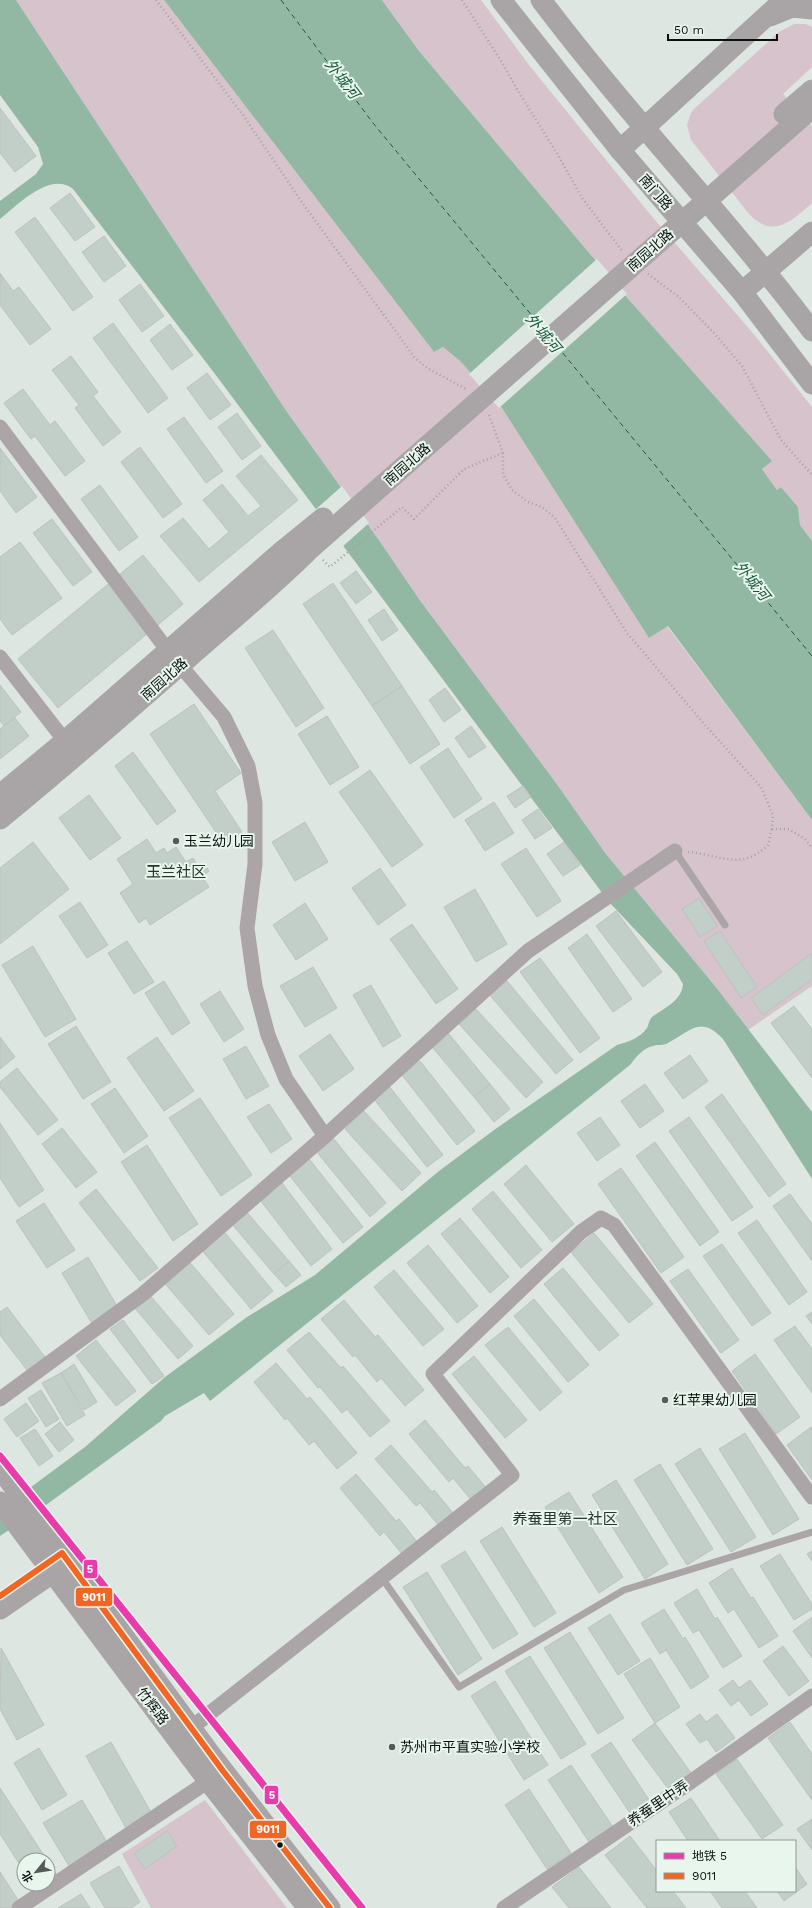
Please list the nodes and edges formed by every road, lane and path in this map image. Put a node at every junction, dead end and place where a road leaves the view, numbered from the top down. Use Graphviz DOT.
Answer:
graph roads {
  1 [pos="156,0"];
  2 [pos="501,0"];
  3 [pos="541,0"];
  4 [pos="784,0"];
  5 [pos="812,9"];
  6 [pos="763,21"];
  7 [pos="812,90"];
  8 [pos="801,112"];
  9 [pos="644,128"];
  10 [pos="620,150"];
  11 [pos="812,232"];
  12 [pos="766,272"];
  13 [pos="742,292"];
  14 [pos="812,331"];
  15 [pos="812,384"];
  16 [pos="468,391"];
  17 [pos="488,413"];
  18 [pos="0,427"];
  19 [pos="503,453"];
  20 [pos="341,558"];
  21 [pos="0,657"];
  22 [pos="174,658"];
  23 [pos="65,741"];
  24 [pos="0,795"];
  25 [pos="0,819"];
  26 [pos="772,829"];
  27 [pos="812,848"];
  28 [pos="675,851"];
  29 [pos="724,925"];
  30 [pos="325,1136"];
  31 [pos="0,1399"];
  32 [pos="0,1468"];
  33 [pos="812,1496"];
  34 [pos="0,1502"];
  35 [pos="29,1524"];
  36 [pos="812,1532"];
  37 [pos="58,1563"];
  38 [pos="382,1578"];
  39 [pos="0,1596"];
  40 [pos="0,1609"];
  41 [pos="812,1696"];
  42 [pos="183,1732"];
  43 [pos="216,1776"];
  44 [pos="19,1908"];
  45 [pos="308,1908"];
  46 [pos="330,1908"];
  47 [pos="504,1908"];
  1 -- 16 [label="path"];
  2 -- 10 [label="main road, 南门路"];
  3 -- 9 [label="main road"];
  4 -- 6 [label="main road"];
  5 -- 6 [label="main road"];
  6 -- 9 [label="main road"];
  7 -- 8 [label="main road, 南园北路"];
  8 -- 22 [label="main road, 南园北路"];
  9 -- 10 [label="main road"];
  9 -- 12 [label="main road"];
  10 -- 13 [label="main road, 南门路"];
  11 -- 12 [label="main road"];
  12 -- 13 [label="main road"];
  12 -- 14 [label="main road"];
  13 -- 15 [label="main road, 南门路"];
  17 -- 19 [label="path"];
  18 -- 22 [label="street"];
  19 -- 20 [label="path"];
  19 -- 26 [label="path"];
  21 -- 23 [label="street"];
  22 -- 23 [label="main road, 南园北路"];
  22 -- 25 [label="main road, 南园北路"];
  22 -- 30 [label="street"];
  23 -- 24 [label="main road, 南园北路"];
  26 -- 27 [label="path"];
  26 -- 28 [label="path"];
  28 -- 29 [label="lane"];
  28 -- 30 [label="street"];
  30 -- 31 [label="street"];
  32 -- 35 [label="main road, 竹辉路"];
  33 -- 38 [label="street"];
  34 -- 35 [label="main road, 竹辉路"];
  35 -- 37 [label="main road, 竹辉路"];
  36 -- 38 [label="lane"];
  37 -- 39 [label="main road"];
  37 -- 40 [label="main road"];
  37 -- 42 [label="main road, 竹辉路"];
  38 -- 42 [label="street"];
  41 -- 47 [label="street, 养蚕里中弄"];
  42 -- 43 [label="main road, 竹辉路"];
  43 -- 44 [label="street"];
  43 -- 45 [label="main road, 竹辉路"];
  43 -- 46 [label="main road, 竹辉路"];
}
